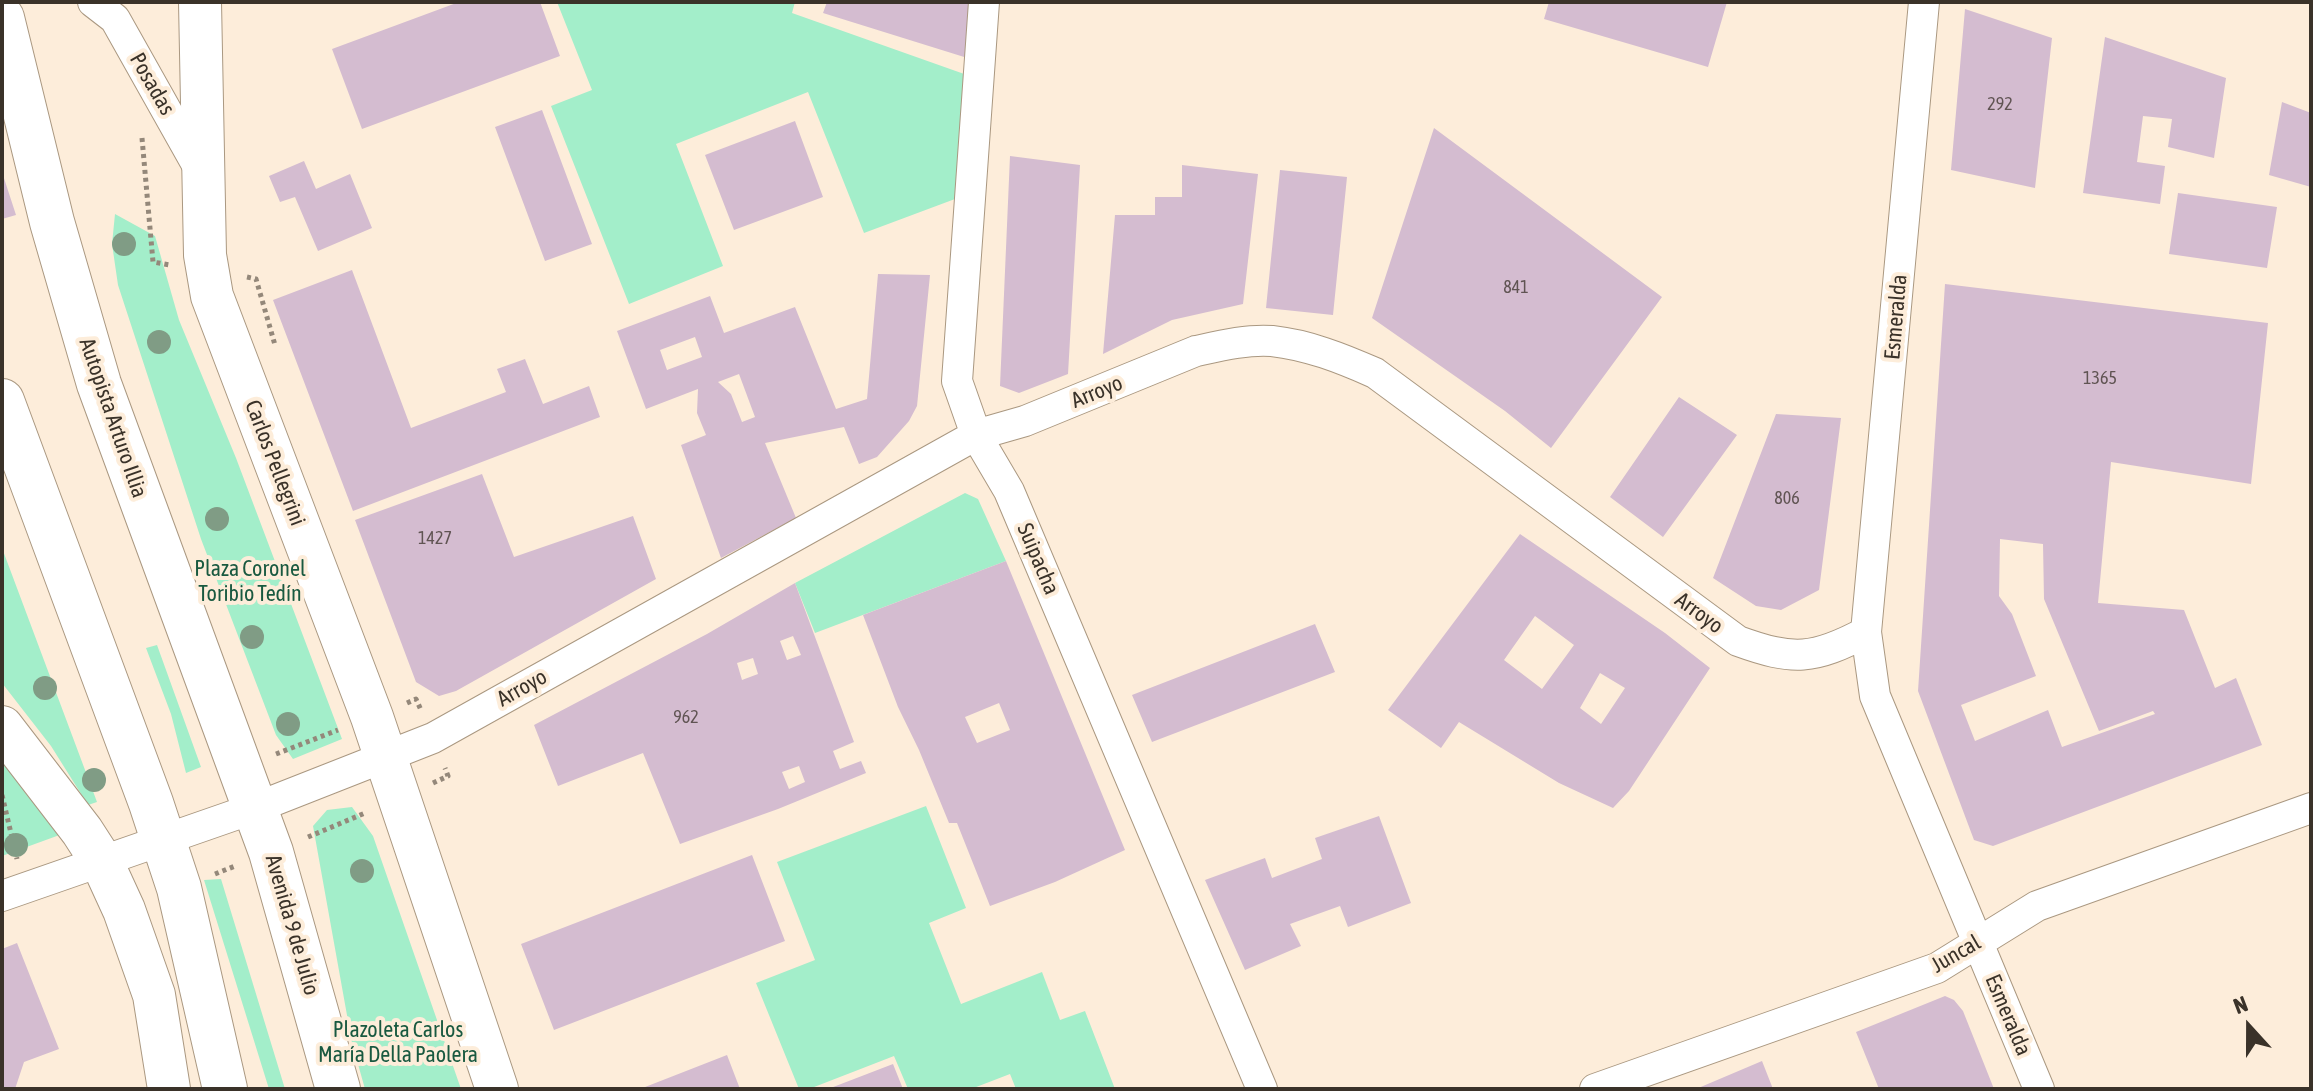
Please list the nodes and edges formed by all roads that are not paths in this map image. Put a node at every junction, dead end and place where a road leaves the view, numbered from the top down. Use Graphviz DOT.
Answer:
graph roads {
  1 [pos="93,2"];
  2 [pos="200,2"];
  3 [pos="984,2"];
  4 [pos="1924,2"];
  5 [pos="2,18"];
  6 [pos="202,173"];
  7 [pos="2,401"];
  8 [pos="976,435"];
  9 [pos="1866,632"];
  10 [pos="2,727"];
  11 [pos="385,757"];
  12 [pos="255,808"];
  13 [pos="2311,808"];
  14 [pos="163,841"];
  15 [pos="102,862"];
  16 [pos="15,891"];
  17 [pos="1977,942"];
  18 [pos="213,1041"];
  19 [pos="169,1089"];
  20 [pos="209,1089"];
  21 [pos="225,1089"];
  22 [pos="338,1089"];
  23 [pos="497,1089"];
  24 [pos="1262,1089"];
  25 [pos="1595,1089"];
  26 [pos="2039,1089"];
  1 -- 6 [label="street, Posadas"];
  2 -- 6 [label="street, Carlos Pellegrini"];
  3 -- 8 [label="street, Suipacha"];
  4 -- 9 [label="street, Esmeralda"];
  5 -- 12 [label="highway, Autopista Arturo Illia"];
  6 -- 11 [label="street, Carlos Pellegrini"];
  7 -- 14 [label="highway"];
  8 -- 9 [label="street, Arroyo"];
  8 -- 11 [label="street, Arroyo"];
  8 -- 24 [label="street, Suipacha"];
  9 -- 17 [label="street"];
  10 -- 15 [label="street"];
  11 -- 12 [label="street, Arroyo"];
  11 -- 23 [label="street, Carlos Pellegrini"];
  12 -- 14 [label="street, Arroyo"];
  12 -- 22 [label="highway, Avenida 9 de Julio"];
  13 -- 17 [label="street, Juncal"];
  14 -- 15 [label="street, Arroyo"];
  14 -- 18 [label="highway"];
  15 -- 16 [label="street, Arroyo"];
  15 -- 19 [label="street"];
  17 -- 25 [label="street, Juncal"];
  17 -- 26 [label="street, Esmeralda"];
  18 -- 20 [label="highway"];
  18 -- 21 [label="highway"];
}
